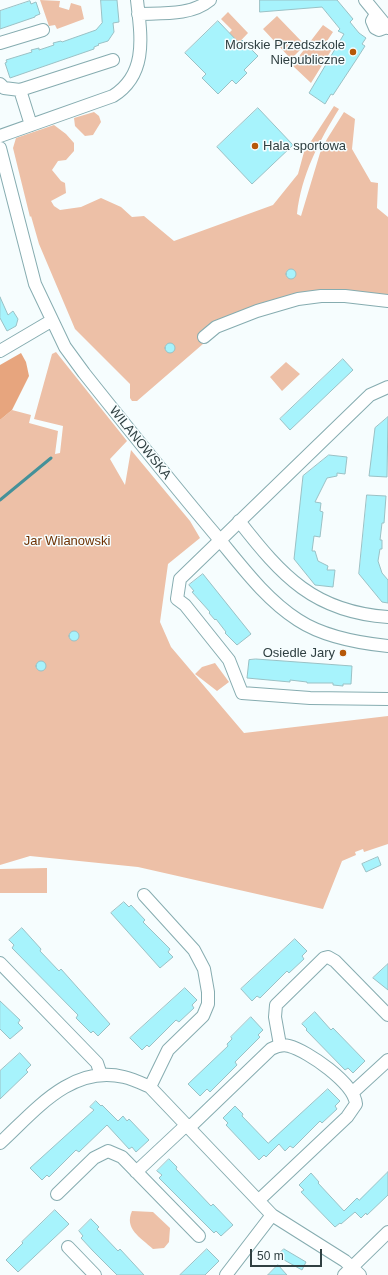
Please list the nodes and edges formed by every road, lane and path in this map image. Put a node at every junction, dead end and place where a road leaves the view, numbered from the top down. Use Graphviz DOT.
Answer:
graph roads {
  1 [pos="137,0"];
  2 [pos="210,0"];
  3 [pos="365,0"];
  4 [pos="138,14"];
  5 [pos="387,28"];
  6 [pos="43,30"];
  7 [pos="0,43"];
  8 [pos="113,60"];
  9 [pos="0,84"];
  10 [pos="20,90"];
  11 [pos="31,126"];
  12 [pos="0,136"];
  13 [pos="0,148"];
  14 [pos="6,198"];
  15 [pos="388,301"];
  16 [pos="51,321"];
  17 [pos="204,337"];
  18 [pos="0,351"];
  19 [pos="388,387"];
  20 [pos="239,521"];
  21 [pos="219,540"];
  22 [pos="388,618"];
  23 [pos="388,646"];
  24 [pos="388,699"];
  25 [pos="144,895"];
  26 [pos="0,963"];
  27 [pos="388,1015"];
  28 [pos="280,1045"];
  29 [pos="388,1060"];
  30 [pos="101,1076"];
  31 [pos="150,1086"];
  32 [pos="352,1093"];
  33 [pos="189,1126"];
  34 [pos="0,1143"];
  35 [pos="136,1172"];
  36 [pos="57,1194"];
  37 [pos="259,1200"];
  38 [pos="272,1215"];
  39 [pos="388,1232"];
  40 [pos="199,1236"];
  41 [pos="68,1247"];
  42 [pos="352,1272"];
  43 [pos="95,1275"];
  44 [pos="226,1275"];
  1 -- 4 [label="street"];
  2 -- 4 [label="street"];
  3 -- 5 [label="street"];
  4 -- 11 [label="street"];
  6 -- 7 [label="street"];
  8 -- 10 [label="street"];
  9 -- 10 [label="street"];
  10 -- 11 [label="street"];
  11 -- 12 [label="street"];
  13 -- 14 [label="street, WILANOWSKA"];
  14 -- 16 [label="street, WILANOWSKA"];
  15 -- 17 [label="street"];
  16 -- 18 [label="street"];
  16 -- 21 [label="street, WILANOWSKA"];
  19 -- 20 [label="street"];
  20 -- 21 [label="street"];
  20 -- 22 [label="street"];
  21 -- 23 [label="street, WILANOWSKA"];
  21 -- 24 [label="street"];
  25 -- 31 [label="street"];
  26 -- 30 [label="street"];
  27 -- 28 [label="street"];
  28 -- 32 [label="street"];
  28 -- 33 [label="street"];
  29 -- 32 [label="street"];
  30 -- 31 [label="street"];
  30 -- 34 [label="street"];
  31 -- 33 [label="street"];
  32 -- 37 [label="street"];
  33 -- 35 [label="street"];
  33 -- 37 [label="street"];
  35 -- 36 [label="street"];
  35 -- 40 [label="street"];
  37 -- 38 [label="street"];
  38 -- 42 [label="street"];
  38 -- 44 [label="street"];
  39 -- 42 [label="street"];
  41 -- 43 [label="street"];
}
